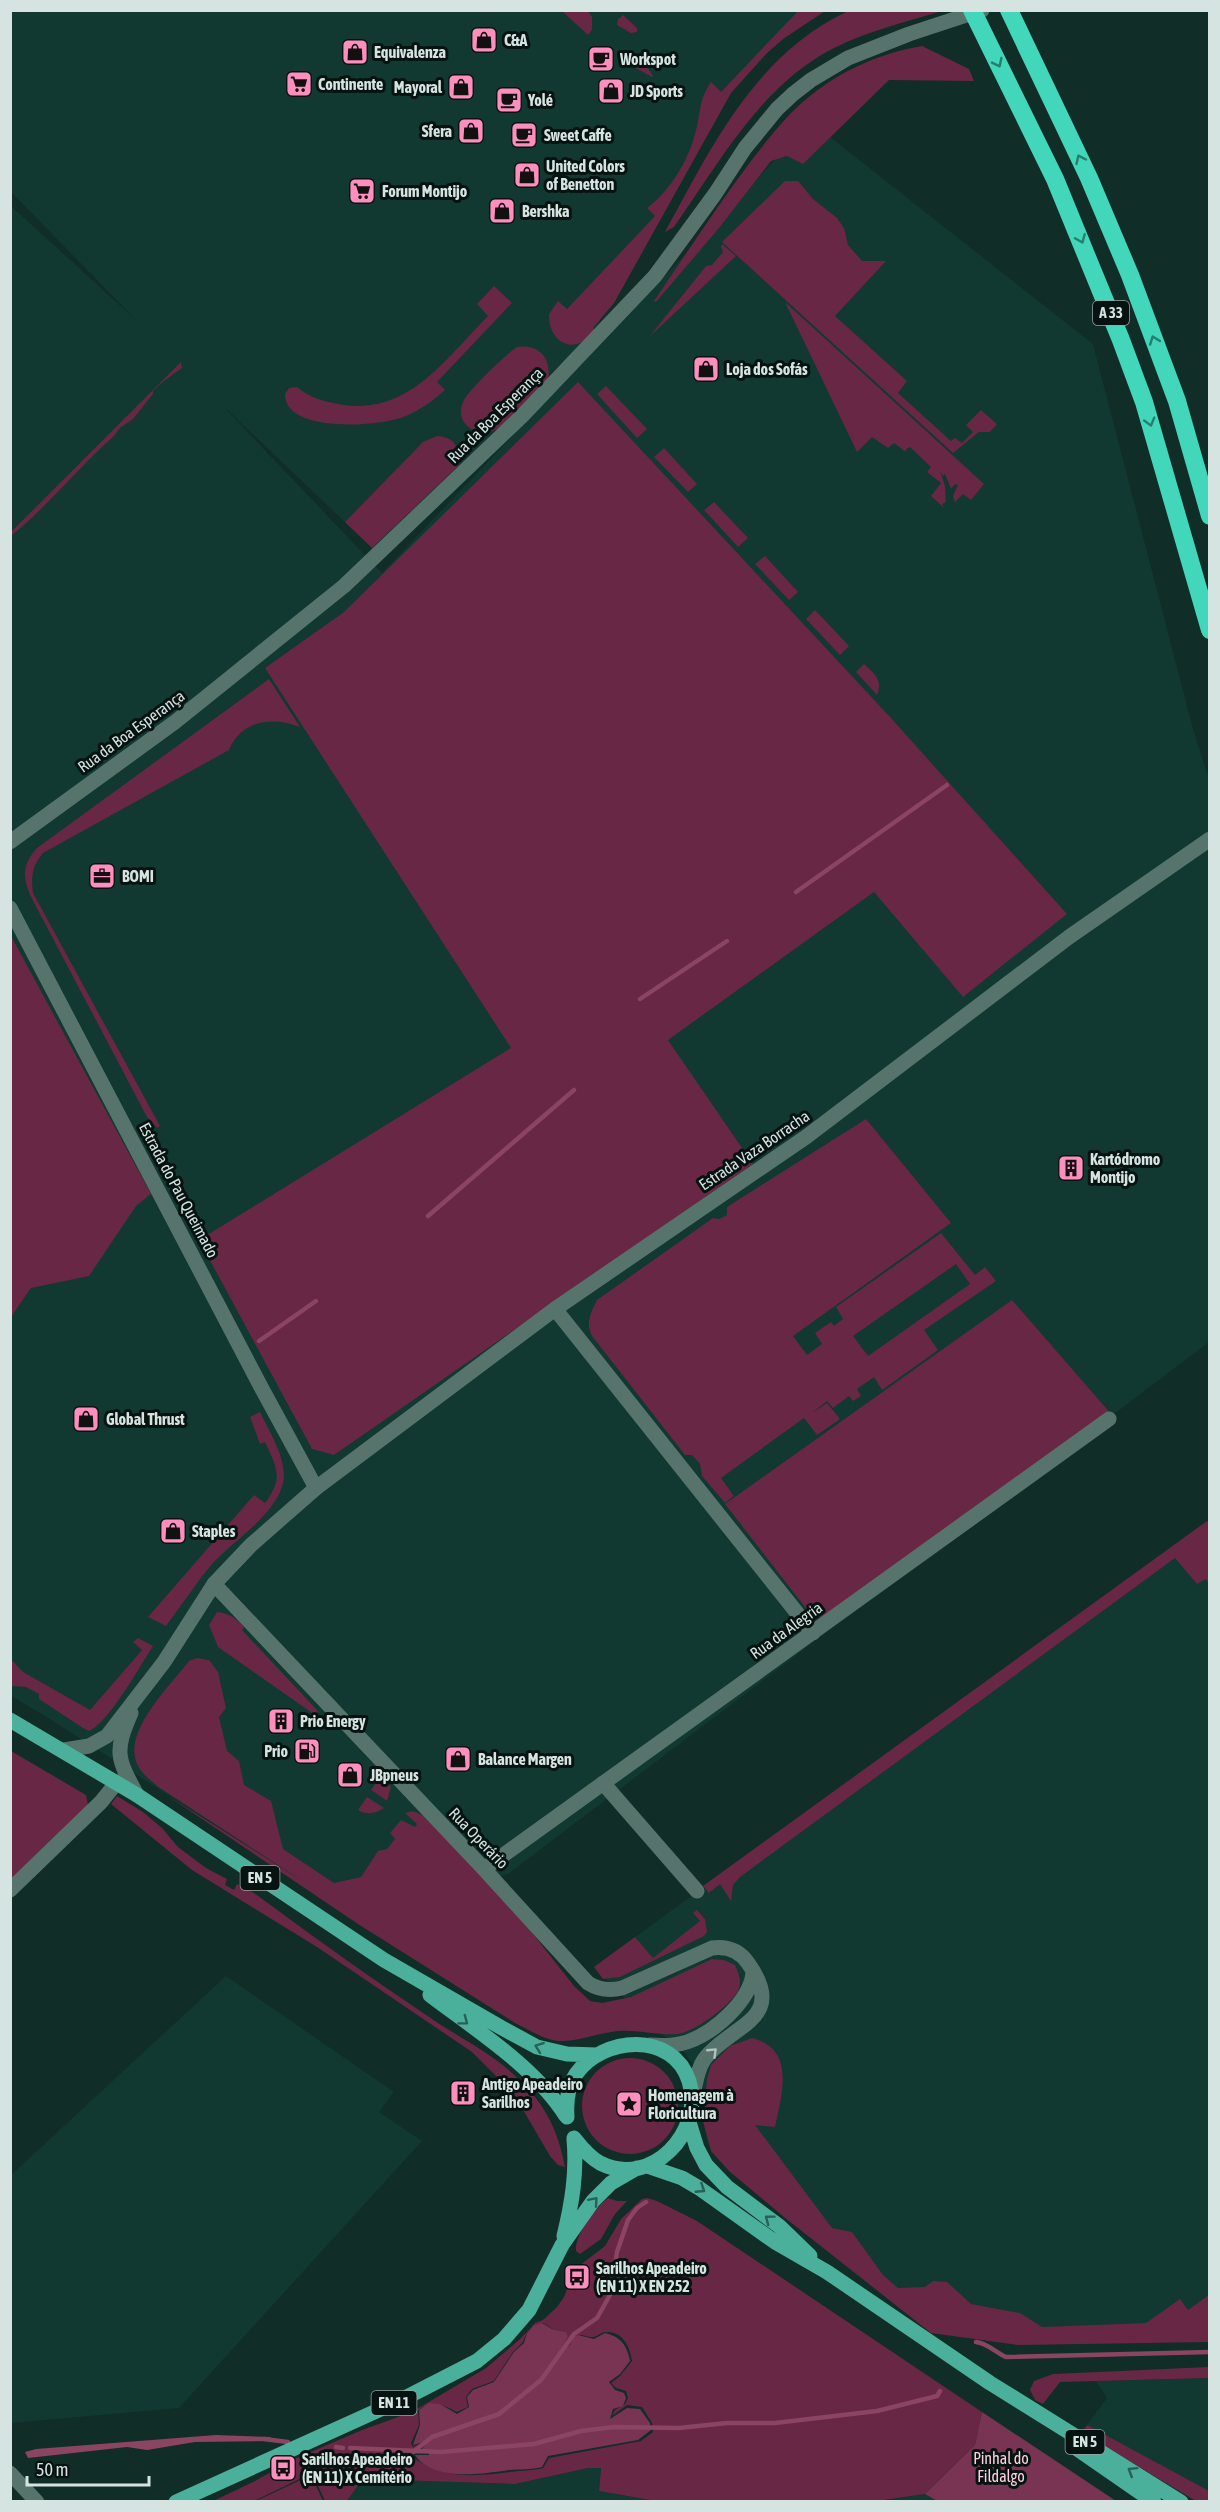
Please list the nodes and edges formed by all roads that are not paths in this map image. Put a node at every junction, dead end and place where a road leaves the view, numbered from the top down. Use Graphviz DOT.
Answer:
graph roads {
  1 [pos="972,10"];
  2 [pos="982,10"];
  3 [pos="1009,10"];
  4 [pos="1209,516"];
  5 [pos="1209,630"];
  6 [pos="1209,839"];
  7 [pos="10,842"];
  8 [pos="10,908"];
  9 [pos="555,1309"];
  10 [pos="1109,1419"];
  11 [pos="316,1488"];
  12 [pos="214,1584"];
  13 [pos="813,1633"];
  14 [pos="140,1694"];
  15 [pos="10,1720"];
  16 [pos="64,1750"];
  17 [pos="117,1782"];
  18 [pos="603,1784"];
  19 [pos="137,1795"];
  20 [pos="484,1869"];
  21 [pos="10,1890"];
  22 [pos="697,1891"];
  23 [pos="384,1960"];
  24 [pos="753,1973"];
  25 [pos="650,2045"];
  26 [pos="597,2055"];
  27 [pos="690,2112"];
  28 [pos="567,2118"];
  29 [pos="574,2138"];
  30 [pos="642,2167"];
  31 [pos="562,2245"];
  32 [pos="827,2272"];
  33 [pos="990,2383"];
  34 [pos="10,2473"];
  35 [pos="37,2502"];
  36 [pos="176,2502"];
  37 [pos="1154,2502"];
  38 [pos="1181,2502"];
  1 -- 5 [label="highway, A 33, one-way"];
  2 -- 7 [label="street, Rua da Boa Esperança"];
  4 -- 3 [label="highway, A 33, one-way"];
  6 -- 9 [label="street, Estrada Vaza Borracha"];
  8 -- 11 [label="street, Estrada do Pau Queimado"];
  9 -- 11 [label="street, Estrada Vaza Borracha"];
  9 -- 13 [label="street"];
  10 -- 13 [label="street, Rua da Alegria"];
  11 -- 12 [label="street, Estrada Vaza Borracha"];
  12 -- 14 [label="street, Estrada Vaza Borracha"];
  12 -- 20 [label="street, Rua Operário"];
  13 -- 18 [label="street, Rua da Alegria"];
  14 -- 16 [label="street"];
  14 -- 19 [label="street"];
  15 -- 16 [label="main road, EN 5"];
  16 -- 17 [label="main road, EN 5"];
  17 -- 19 [label="main road, EN 5"];
  17 -- 21 [label="street"];
  18 -- 20 [label="street, Rua da Alegria"];
  18 -- 22 [label="street"];
  19 -- 23 [label="main road, EN 5"];
  20 -- 24 [label="street, Rua Operário"];
  26 -- 23 [label="main road, EN 5, one-way"];
  23 -- 28 [label="main road, EN 5, one-way"];
  24 -- 25 [label="street"];
  27 -- 24 [label="street, Rua Operário, one-way"];
  25 -- 26 [label="main road, EN 5"];
  25 -- 27 [label="main road, EN 5"];
  26 -- 28 [label="main road, EN 5"];
  27 -- 30 [label="main road"];
  32 -- 27 [label="main road, EN 5, one-way"];
  28 -- 29 [label="main road, EN 5"];
  29 -- 30 [label="main road, EN 5"];
  29 -- 31 [label="main road, EN 11"];
  31 -- 30 [label="main road, EN 11, one-way"];
  30 -- 32 [label="main road, EN 5, one-way"];
  31 -- 36 [label="main road, EN 11"];
  32 -- 33 [label="main road, EN 5"];
  33 -- 37 [label="main road, EN 5"];
  38 -- 33 [label="main road, EN 5, one-way"];
  34 -- 35 [label="street"];
}
